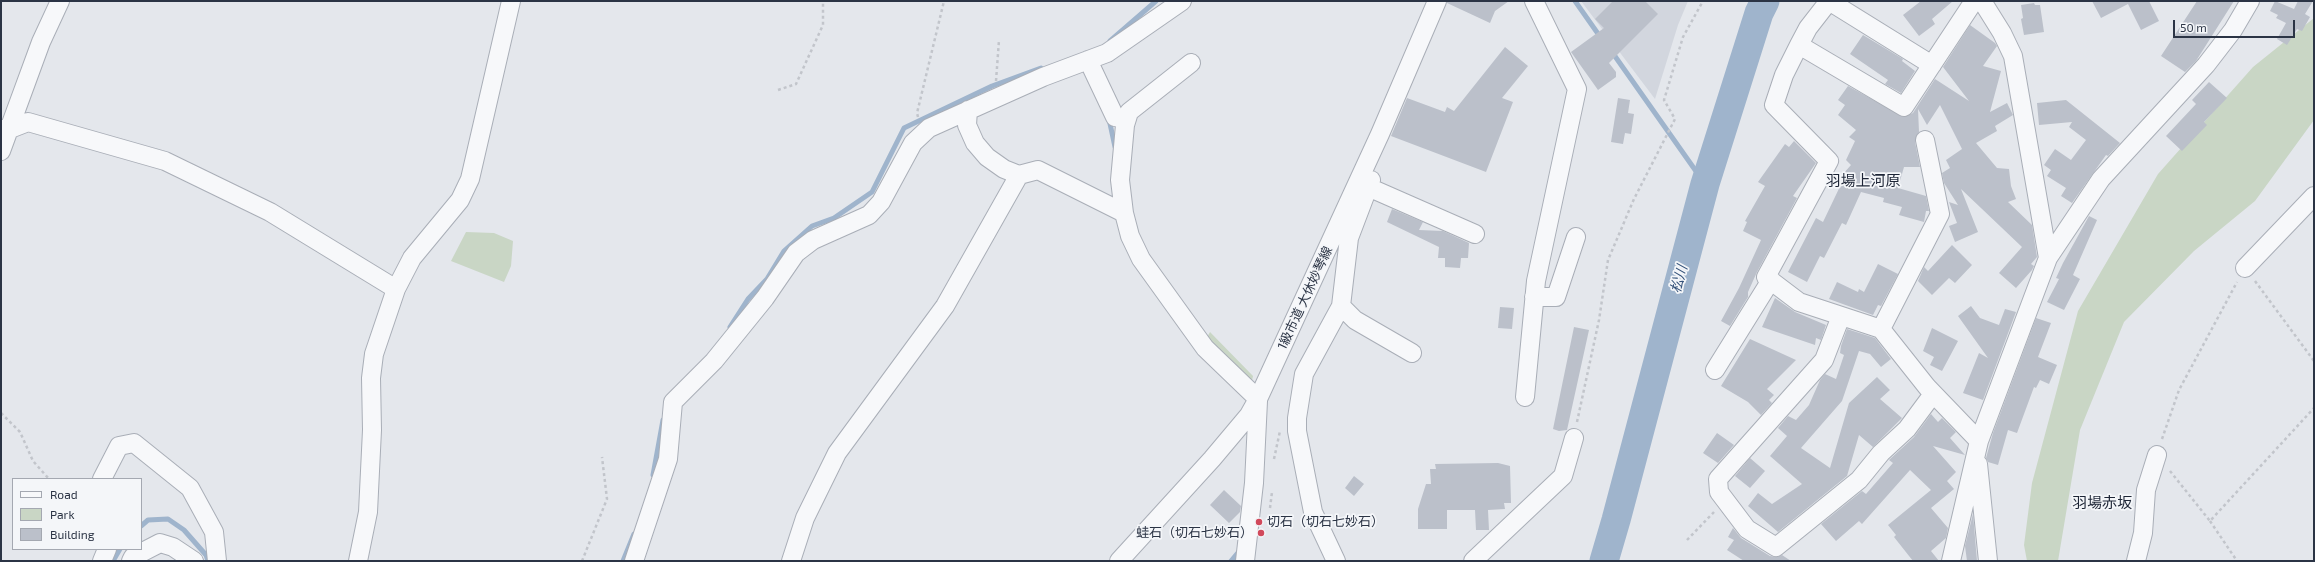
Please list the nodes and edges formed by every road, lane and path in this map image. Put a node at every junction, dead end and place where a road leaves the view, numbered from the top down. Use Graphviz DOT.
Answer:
graph roads {
  1 [pos="60,1"];
  2 [pos="511,1"];
  3 [pos="824,1"];
  4 [pos="944,1"];
  5 [pos="1182,1"];
  6 [pos="1437,1"];
  7 [pos="1534,1"];
  8 [pos="1703,1"];
  9 [pos="1829,1"];
  10 [pos="2250,1"];
  11 [pos="1983,2"];
  12 [pos="1000,40"];
  13 [pos="1798,45"];
  14 [pos="1088,60"];
  15 [pos="1191,63"];
  16 [pos="1932,65"];
  17 [pos="995,79"];
  18 [pos="778,90"];
  19 [pos="968,110"];
  20 [pos="917,113"];
  21 [pos="1126,119"];
  22 [pos="6,129"];
  23 [pos="1380,134"];
  24 [pos="1925,140"];
  25 [pos="1,151"];
  26 [pos="1019,174"];
  27 [pos="1368,186"];
  28 [pos="2314,196"];
  29 [pos="1124,213"];
  30 [pos="1475,234"];
  31 [pos="1576,237"];
  32 [pos="2048,258"];
  33 [pos="2245,268"];
  34 [pos="1771,280"];
  35 [pos="396,290"];
  36 [pos="1534,297"];
  37 [pos="1341,306"];
  38 [pos="1841,316"];
  39 [pos="1881,329"];
  40 [pos="1412,353"];
  41 [pos="2314,361"];
  42 [pos="1715,370"];
  43 [pos="1933,394"];
  44 [pos="1526,397"];
  45 [pos="1258,399"];
  46 [pos="2314,408"];
  47 [pos="1,413"];
  48 [pos="1574,438"];
  49 [pos="1978,449"];
  50 [pos="2157,455"];
  51 [pos="602,457"];
  52 [pos="48,478"];
  53 [pos="103,478"];
  54 [pos="1726,501"];
  55 [pos="2210,521"];
  56 [pos="1687,540"];
  57 [pos="107,550"];
  58 [pos="102,561"];
  59 [pos="130,561"];
  60 [pos="194,561"];
  61 [pos="217,561"];
  62 [pos="358,561"];
  63 [pos="582,561"];
  64 [pos="634,561"];
  65 [pos="791,561"];
  66 [pos="1119,561"];
  67 [pos="1245,561"];
  68 [pos="1336,561"];
  69 [pos="1472,561"];
  70 [pos="1951,561"];
  71 [pos="1988,561"];
  72 [pos="2136,561"];
  73 [pos="2237,561"];
  1 -- 22 [label="street"];
  2 -- 35 [label="street"];
  3 -- 18 [label="path"];
  4 -- 20 [label="path"];
  5 -- 14 [label="street"];
  6 -- 23 [label="street, 1級市道 大休妙琴線"];
  7 -- 36 [label="street"];
  8 -- 48 [label="path"];
  9 -- 13 [label="street"];
  9 -- 16 [label="street"];
  10 -- 32 [label="street"];
  11 -- 16 [label="street"];
  11 -- 32 [label="street"];
  12 -- 17 [label="path"];
  13 -- 16 [label="street"];
  13 -- 34 [label="street"];
  14 -- 19 [label="street"];
  14 -- 21 [label="street"];
  15 -- 21 [label="street"];
  19 -- 26 [label="street"];
  19 -- 64 [label="street"];
  21 -- 29 [label="street"];
  22 -- 25 [label="street"];
  22 -- 35 [label="street"];
  23 -- 27 [label="street"];
  23 -- 45 [label="street, 1級市道 大休妙琴線"];
  24 -- 39 [label="street"];
  26 -- 29 [label="street"];
  26 -- 65 [label="street"];
  27 -- 30 [label="street"];
  27 -- 37 [label="street"];
  28 -- 33 [label="street"];
  29 -- 45 [label="street"];
  31 -- 36 [label="street"];
  32 -- 49 [label="street"];
  33 -- 41 [label="path"];
  33 -- 50 [label="path"];
  34 -- 38 [label="street"];
  34 -- 42 [label="street"];
  35 -- 62 [label="street"];
  36 -- 44 [label="street"];
  37 -- 40 [label="street"];
  37 -- 68 [label="street"];
  38 -- 39 [label="street"];
  38 -- 54 [label="street"];
  39 -- 43 [label="street"];
  43 -- 49 [label="street"];
  43 -- 54 [label="street"];
  45 -- 66 [label="street, 1級市道 大休妙琴線"];
  45 -- 67 [label="street"];
  46 -- 55 [label="path"];
  47 -- 52 [label="path"];
  48 -- 69 [label="street"];
  49 -- 70 [label="street"];
  49 -- 71 [label="street"];
  50 -- 55 [label="path"];
  50 -- 72 [label="street"];
  51 -- 63 [label="path"];
  53 -- 61 [label="street"];
  54 -- 56 [label="path"];
  55 -- 73 [label="path"];
  57 -- 58 [label="street"];
  59 -- 60 [label="street"];
}
